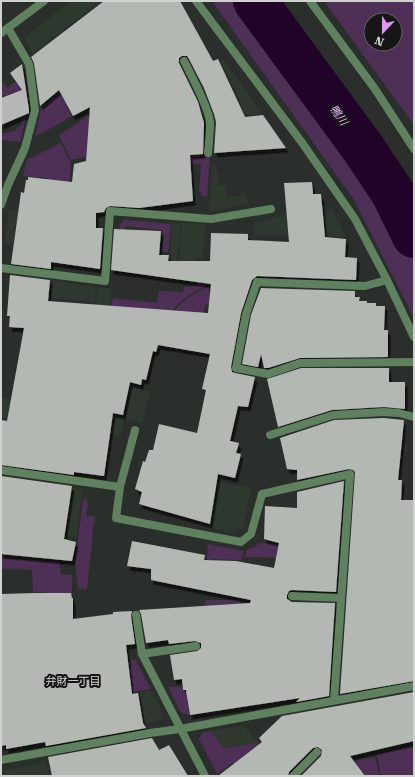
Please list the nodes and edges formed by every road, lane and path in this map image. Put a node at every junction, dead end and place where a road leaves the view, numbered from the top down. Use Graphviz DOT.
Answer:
graph roads {
  1 [pos="44,1"];
  2 [pos="196,1"];
  3 [pos="310,1"];
  4 [pos="4,30"];
  5 [pos="184,60"];
  6 [pos="414,149"];
  7 [pos="208,153"];
  8 [pos="1,205"];
  9 [pos="271,209"];
  10 [pos="1,268"];
  11 [pos="387,280"];
  12 [pos="414,337"];
  13 [pos="414,362"];
  14 [pos="414,416"];
  15 [pos="135,430"];
  16 [pos="270,436"];
  17 [pos="1,470"];
  18 [pos="120,487"];
  19 [pos="292,596"];
  20 [pos="341,598"];
  21 [pos="136,615"];
  22 [pos="196,646"];
  23 [pos="142,654"];
  24 [pos="414,686"];
  25 [pos="334,700"];
  26 [pos="180,729"];
  27 [pos="317,752"];
  28 [pos="1,760"];
  29 [pos="205,776"];
  30 [pos="293,776"];
  1 -- 4 [label="street"];
  2 -- 11 [label="street"];
  3 -- 6 [label="street"];
  4 -- 8 [label="street"];
  5 -- 7 [label="street"];
  9 -- 10 [label="street"];
  11 -- 12 [label="street"];
  11 -- 13 [label="street"];
  14 -- 16 [label="street"];
  15 -- 18 [label="street"];
  17 -- 18 [label="street"];
  18 -- 20 [label="street"];
  19 -- 20 [label="street"];
  20 -- 25 [label="street"];
  21 -- 23 [label="street"];
  22 -- 23 [label="street"];
  23 -- 26 [label="street"];
  24 -- 25 [label="street"];
  25 -- 26 [label="street"];
  26 -- 28 [label="street"];
  26 -- 29 [label="street"];
  27 -- 30 [label="street"];
}
